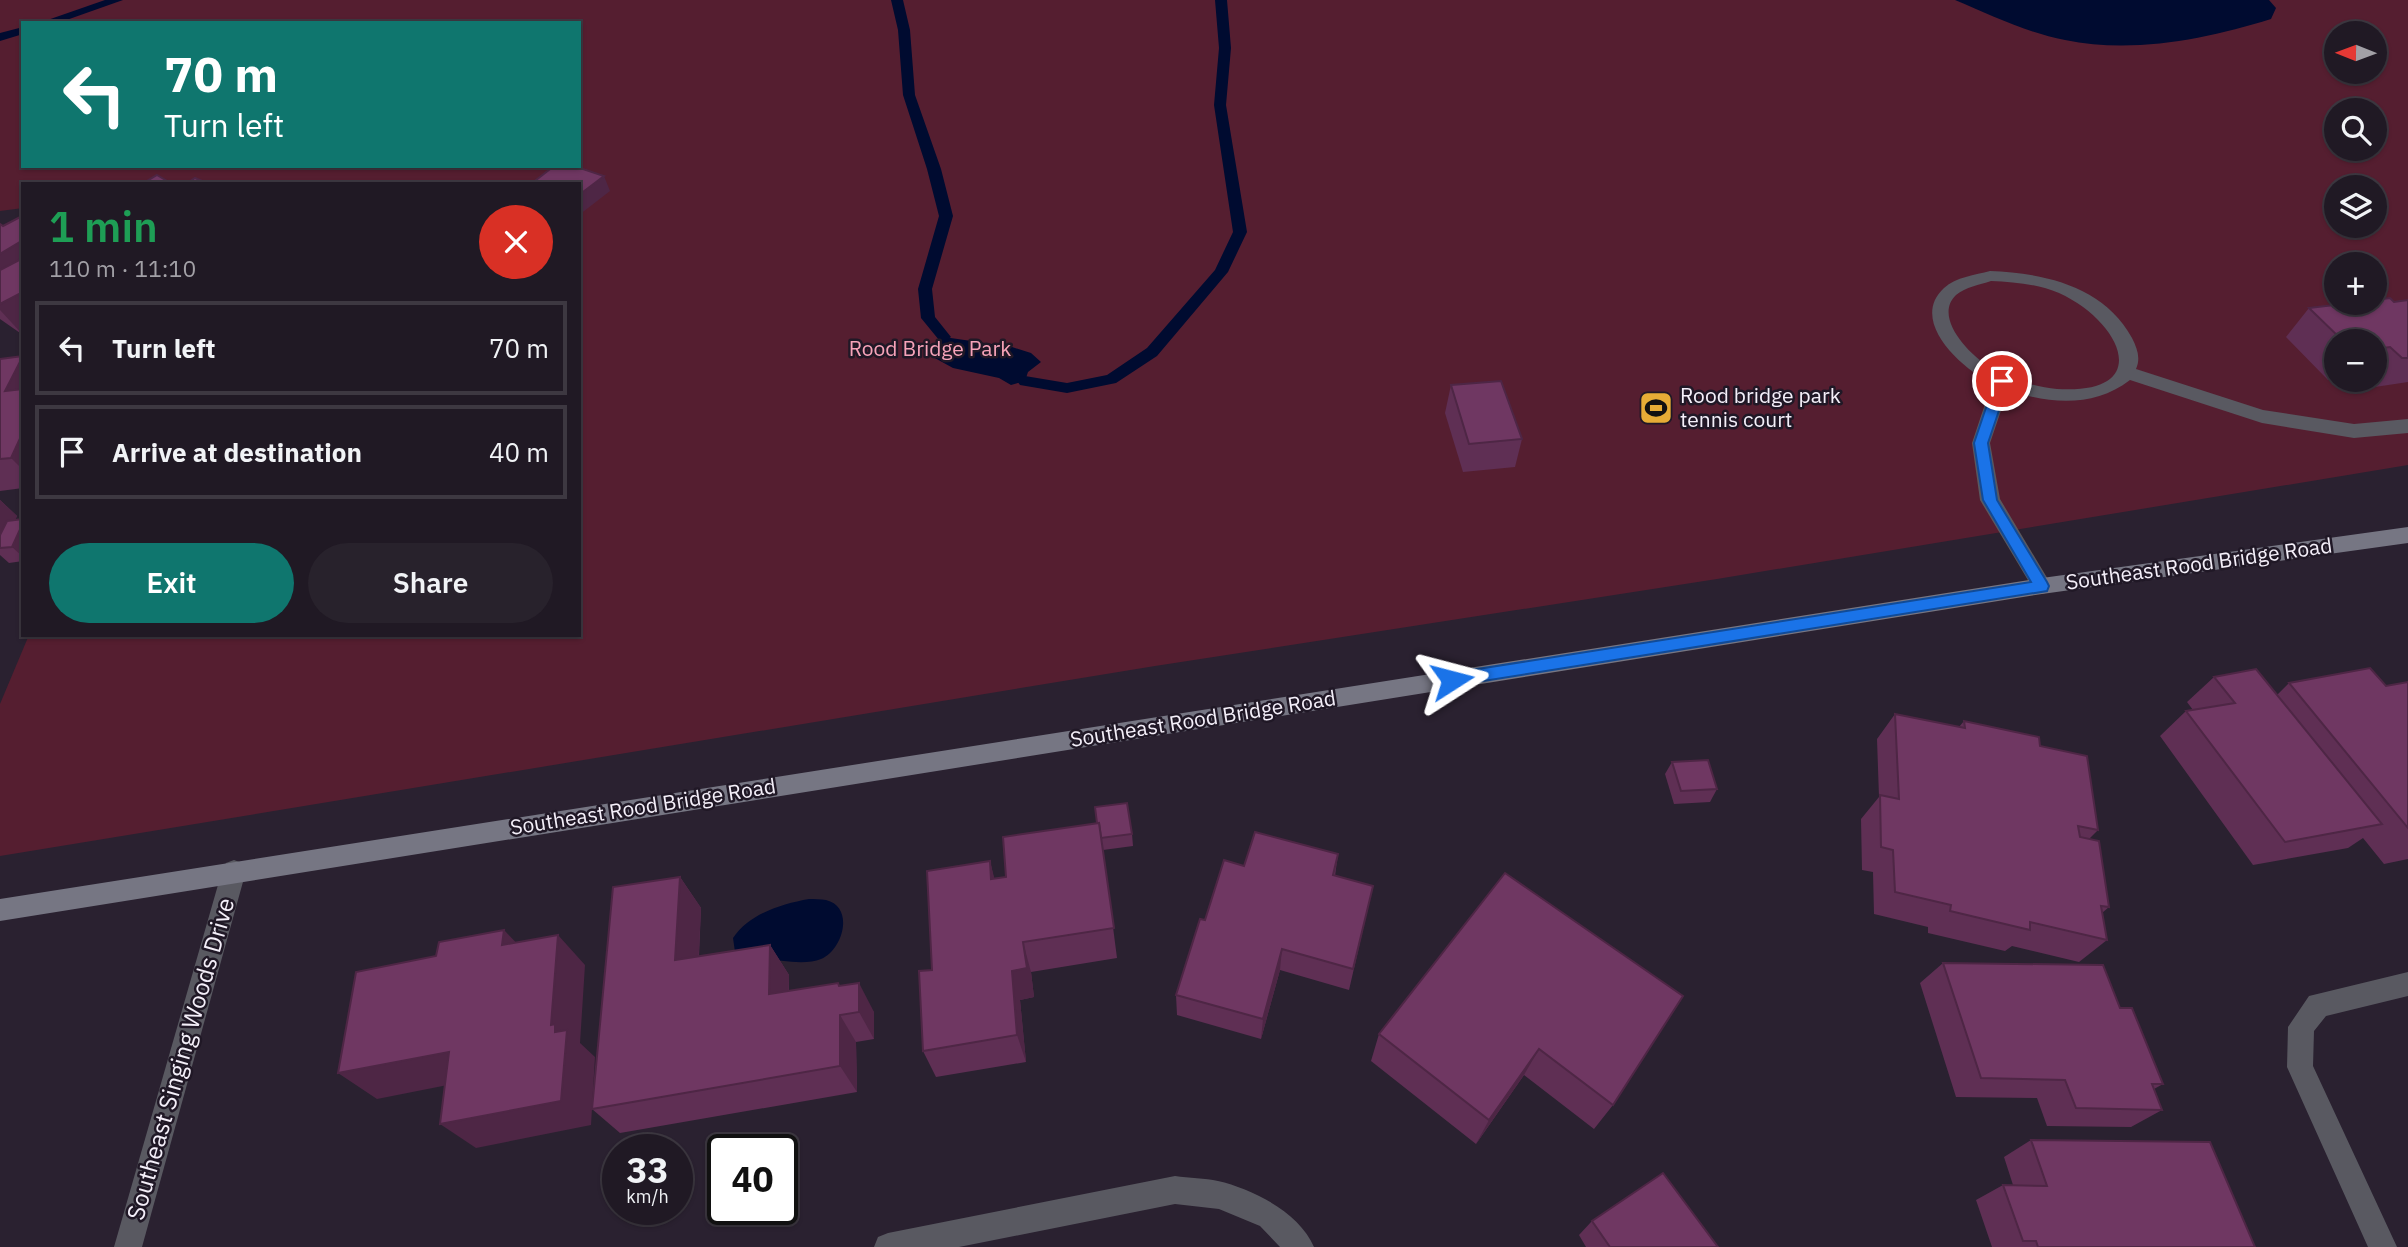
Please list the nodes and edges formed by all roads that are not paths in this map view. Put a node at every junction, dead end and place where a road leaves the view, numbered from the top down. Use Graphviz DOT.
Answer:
graph roads {
  1 [pos="2126,372"];
  2 [pos="2002,381"];
  3 [pos="2408,426"];
  4 [pos="2408,535"];
  5 [pos="2042,586"];
  6 [pos="234,872"];
  7 [pos="0,910"];
  8 [pos="2408,984"];
  9 [pos="128,1247"];
  10 [pos="888,1247"];
  11 [pos="1300,1247"];
  12 [pos="2383,1247"];
  1 -- 2 [label="street"];
  1 -- 2 [label="street"];
  1 -- 3 [label="street"];
  2 -- 5 [label="street"];
  4 -- 5 [label="street, Southeast Rood Bridge Road"];
  5 -- 6 [label="street, Southeast Rood Bridge Road"];
  6 -- 7 [label="street, Southeast Rood Bridge Road"];
  6 -- 9 [label="street, Southeast Singing Woods Drive"];
  8 -- 12 [label="street"];
  10 -- 11 [label="street"];
}
